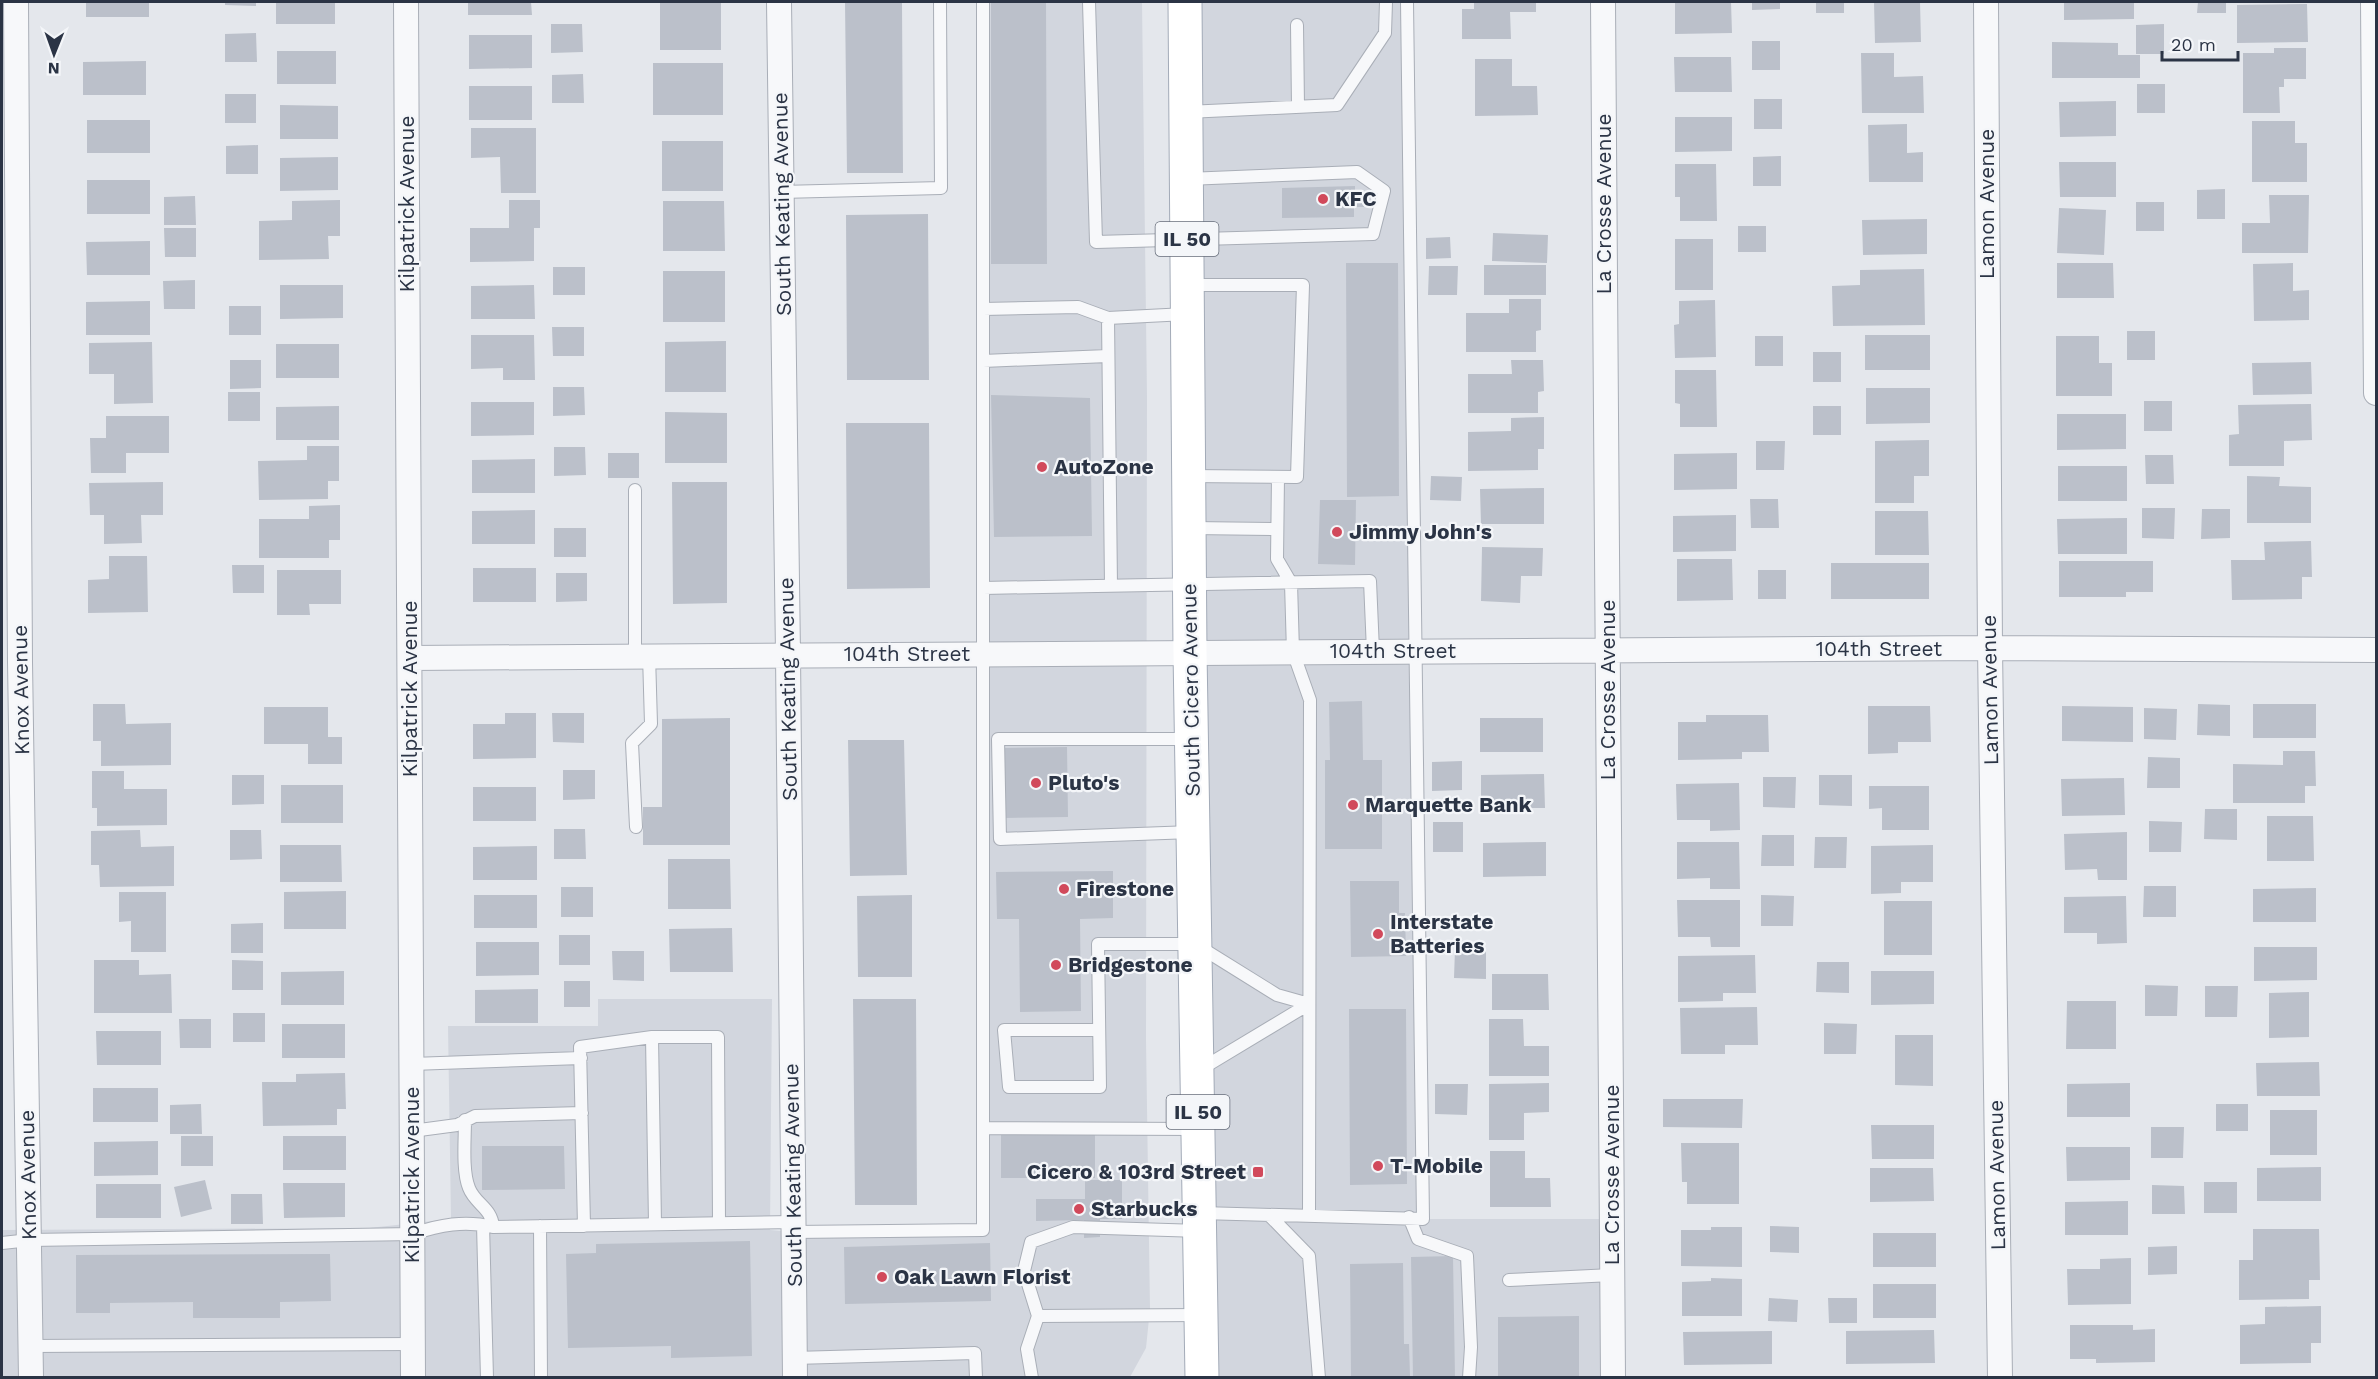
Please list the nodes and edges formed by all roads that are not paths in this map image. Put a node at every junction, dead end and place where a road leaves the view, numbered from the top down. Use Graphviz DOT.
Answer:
graph roads {
  1 [pos="16,2"];
  2 [pos="406,2"];
  3 [pos="779,2"];
  4 [pos="940,2"];
  5 [pos="983,2"];
  6 [pos="1089,2"];
  7 [pos="1185,2"];
  8 [pos="1386,2"];
  9 [pos="1407,2"];
  10 [pos="1603,2"];
  11 [pos="1986,2"];
  12 [pos="2373,2"];
  13 [pos="1297,25"];
  14 [pos="1298,107"];
  15 [pos="1186,112"];
  16 [pos="1186,179"];
  17 [pos="782,192"];
  18 [pos="1187,239"];
  19 [pos="1187,299"];
  20 [pos="983,309"];
  21 [pos="1108,318"];
  22 [pos="1108,356"];
  23 [pos="983,361"];
  24 [pos="2376,393"];
  25 [pos="1189,476"];
  26 [pos="1278,477"];
  27 [pos="635,490"];
  28 [pos="1189,528"];
  29 [pos="1277,529"];
  30 [pos="1291,583"];
  31 [pos="1111,586"];
  32 [pos="1190,586"];
  33 [pos="982,588"];
  34 [pos="1990,648"];
  35 [pos="1608,650"];
  36 [pos="2376,650"];
  37 [pos="1373,651"];
  38 [pos="1416,651"];
  39 [pos="1190,652"];
  40 [pos="1293,652"];
  41 [pos="983,653"];
  42 [pos="788,654"];
  43 [pos="642,655"];
  44 [pos="410,658"];
  45 [pos="1192,739"];
  46 [pos="636,827"];
  47 [pos="1193,832"];
  48 [pos="1195,944"];
  49 [pos="1309,1004"];
  50 [pos="982,1030"];
  51 [pos="1004,1030"];
  52 [pos="1099,1030"];
  53 [pos="652,1037"];
  54 [pos="581,1058"];
  55 [pos="412,1064"];
  56 [pos="1197,1071"];
  57 [pos="582,1113"];
  58 [pos="465,1120"];
  59 [pos="983,1128"];
  60 [pos="1198,1129"];
  61 [pos="412,1131"];
  62 [pos="1269,1215"];
  63 [pos="1309,1216"];
  64 [pos="1408,1217"];
  65 [pos="1199,1222"];
  66 [pos="719,1223"];
  67 [pos="655,1224"];
  68 [pos="488,1226"];
  69 [pos="540,1226"];
  70 [pos="584,1226"];
  71 [pos="793,1227"];
  72 [pos="413,1234"];
  73 [pos="30,1240"];
  74 [pos="2,1243"];
  75 [pos="1612,1275"];
  76 [pos="1509,1280"];
  77 [pos="1201,1315"];
  78 [pos="1038,1316"];
  79 [pos="413,1344"];
  80 [pos="30,1346"];
  81 [pos="795,1368"];
  82 [pos="31,1377"];
  83 [pos="413,1377"];
  84 [pos="487,1377"];
  85 [pos="541,1377"];
  86 [pos="976,1377"];
  87 [pos="1032,1377"];
  88 [pos="1202,1377"];
  89 [pos="1319,1377"];
  90 [pos="1469,1377"];
  91 [pos="1613,1377"];
  92 [pos="2000,1377"];
  1 -- 73 [label="street, Knox Avenue"];
  2 -- 44 [label="street, Kilpatrick Avenue"];
  3 -- 17 [label="street, South Keating Avenue"];
  4 -- 17 [label="lane"];
  5 -- 20 [label="lane"];
  6 -- 18 [label="lane"];
  7 -- 15 [label="main road, South Cicero Avenue / IL 50"];
  8 -- 14 [label="lane"];
  9 -- 38 [label="lane"];
  10 -- 35 [label="street, La Crosse Avenue"];
  11 -- 34 [label="street, Lamon Avenue"];
  12 -- 24 [label="street"];
  13 -- 14 [label="lane"];
  14 -- 15 [label="lane"];
  15 -- 16 [label="main road, South Cicero Avenue / IL 50"];
  16 -- 18 [label="main road, South Cicero Avenue / IL 50"];
  16 -- 18 [label="lane"];
  17 -- 42 [label="street, South Keating Avenue"];
  18 -- 19 [label="main road, South Cicero Avenue / IL 50"];
  19 -- 21 [label="lane"];
  19 -- 25 [label="main road, South Cicero Avenue / IL 50"];
  19 -- 26 [label="lane"];
  20 -- 21 [label="lane"];
  20 -- 23 [label="lane"];
  21 -- 22 [label="lane"];
  22 -- 23 [label="lane"];
  22 -- 31 [label="lane"];
  23 -- 33 [label="lane"];
  25 -- 26 [label="lane"];
  25 -- 28 [label="main road, South Cicero Avenue / IL 50"];
  26 -- 29 [label="lane"];
  27 -- 43 [label="lane"];
  28 -- 29 [label="lane"];
  28 -- 32 [label="main road, South Cicero Avenue / IL 50"];
  29 -- 30 [label="lane"];
  30 -- 32 [label="lane"];
  30 -- 37 [label="lane"];
  30 -- 40 [label="lane"];
  31 -- 32 [label="lane"];
  31 -- 33 [label="lane"];
  32 -- 39 [label="main road, South Cicero Avenue / IL 50"];
  33 -- 41 [label="lane"];
  34 -- 35 [label="street, 104th Street"];
  34 -- 36 [label="street, 104th Street"];
  34 -- 92 [label="street, Lamon Avenue"];
  35 -- 38 [label="street, 104th Street"];
  35 -- 75 [label="street, La Crosse Avenue"];
  37 -- 38 [label="street, 104th Street"];
  37 -- 40 [label="street, 104th Street"];
  38 -- 64 [label="lane"];
  39 -- 40 [label="street, 104th Street"];
  39 -- 41 [label="street, 104th Street"];
  39 -- 45 [label="main road, South Cicero Avenue / IL 50"];
  40 -- 49 [label="lane"];
  41 -- 42 [label="street, 104th Street"];
  41 -- 50 [label="lane"];
  42 -- 43 [label="street, 104th Street"];
  42 -- 71 [label="street, South Keating Avenue"];
  43 -- 44 [label="street, 104th Street"];
  43 -- 46 [label="lane"];
  44 -- 55 [label="street, Kilpatrick Avenue"];
  45 -- 47 [label="main road, South Cicero Avenue / IL 50"];
  45 -- 47 [label="lane"];
  47 -- 48 [label="main road, South Cicero Avenue / IL 50"];
  48 -- 49 [label="lane"];
  48 -- 52 [label="lane"];
  48 -- 56 [label="main road, South Cicero Avenue / IL 50"];
  49 -- 56 [label="lane"];
  49 -- 63 [label="lane"];
  50 -- 51 [label="lane"];
  50 -- 59 [label="lane"];
  51 -- 52 [label="lane"];
  51 -- 52 [label="lane"];
  53 -- 54 [label="lane"];
  53 -- 66 [label="lane"];
  53 -- 67 [label="lane"];
  54 -- 55 [label="lane"];
  54 -- 57 [label="lane"];
  55 -- 61 [label="street, Kilpatrick Avenue"];
  56 -- 60 [label="main road, South Cicero Avenue / IL 50"];
  57 -- 58 [label="lane"];
  57 -- 70 [label="lane"];
  58 -- 61 [label="lane"];
  58 -- 68 [label="lane"];
  59 -- 60 [label="lane"];
  59 -- 71 [label="lane"];
  60 -- 65 [label="main road, South Cicero Avenue / IL 50"];
  61 -- 72 [label="street, Kilpatrick Avenue"];
  62 -- 63 [label="lane"];
  62 -- 65 [label="lane"];
  62 -- 89 [label="lane"];
  63 -- 64 [label="lane"];
  64 -- 90 [label="lane"];
  65 -- 77 [label="main road, South Cicero Avenue / IL 50"];
  65 -- 78 [label="lane"];
  66 -- 67 [label="lane"];
  66 -- 71 [label="lane"];
  67 -- 70 [label="lane"];
  68 -- 69 [label="lane"];
  68 -- 72 [label="lane"];
  68 -- 84 [label="lane"];
  69 -- 70 [label="lane"];
  69 -- 85 [label="lane"];
  71 -- 81 [label="street, South Keating Avenue"];
  72 -- 73 [label="lane"];
  72 -- 79 [label="street, Kilpatrick Avenue"];
  73 -- 74 [label="lane"];
  73 -- 80 [label="street, Knox Avenue"];
  75 -- 76 [label="lane"];
  75 -- 91 [label="street, La Crosse Avenue"];
  77 -- 78 [label="lane"];
  77 -- 88 [label="main road, South Cicero Avenue / IL 50"];
  78 -- 87 [label="lane"];
  79 -- 80 [label="lane"];
  79 -- 83 [label="street, Kilpatrick Avenue"];
  80 -- 82 [label="street, Knox Avenue"];
  81 -- 86 [label="lane"];
}
